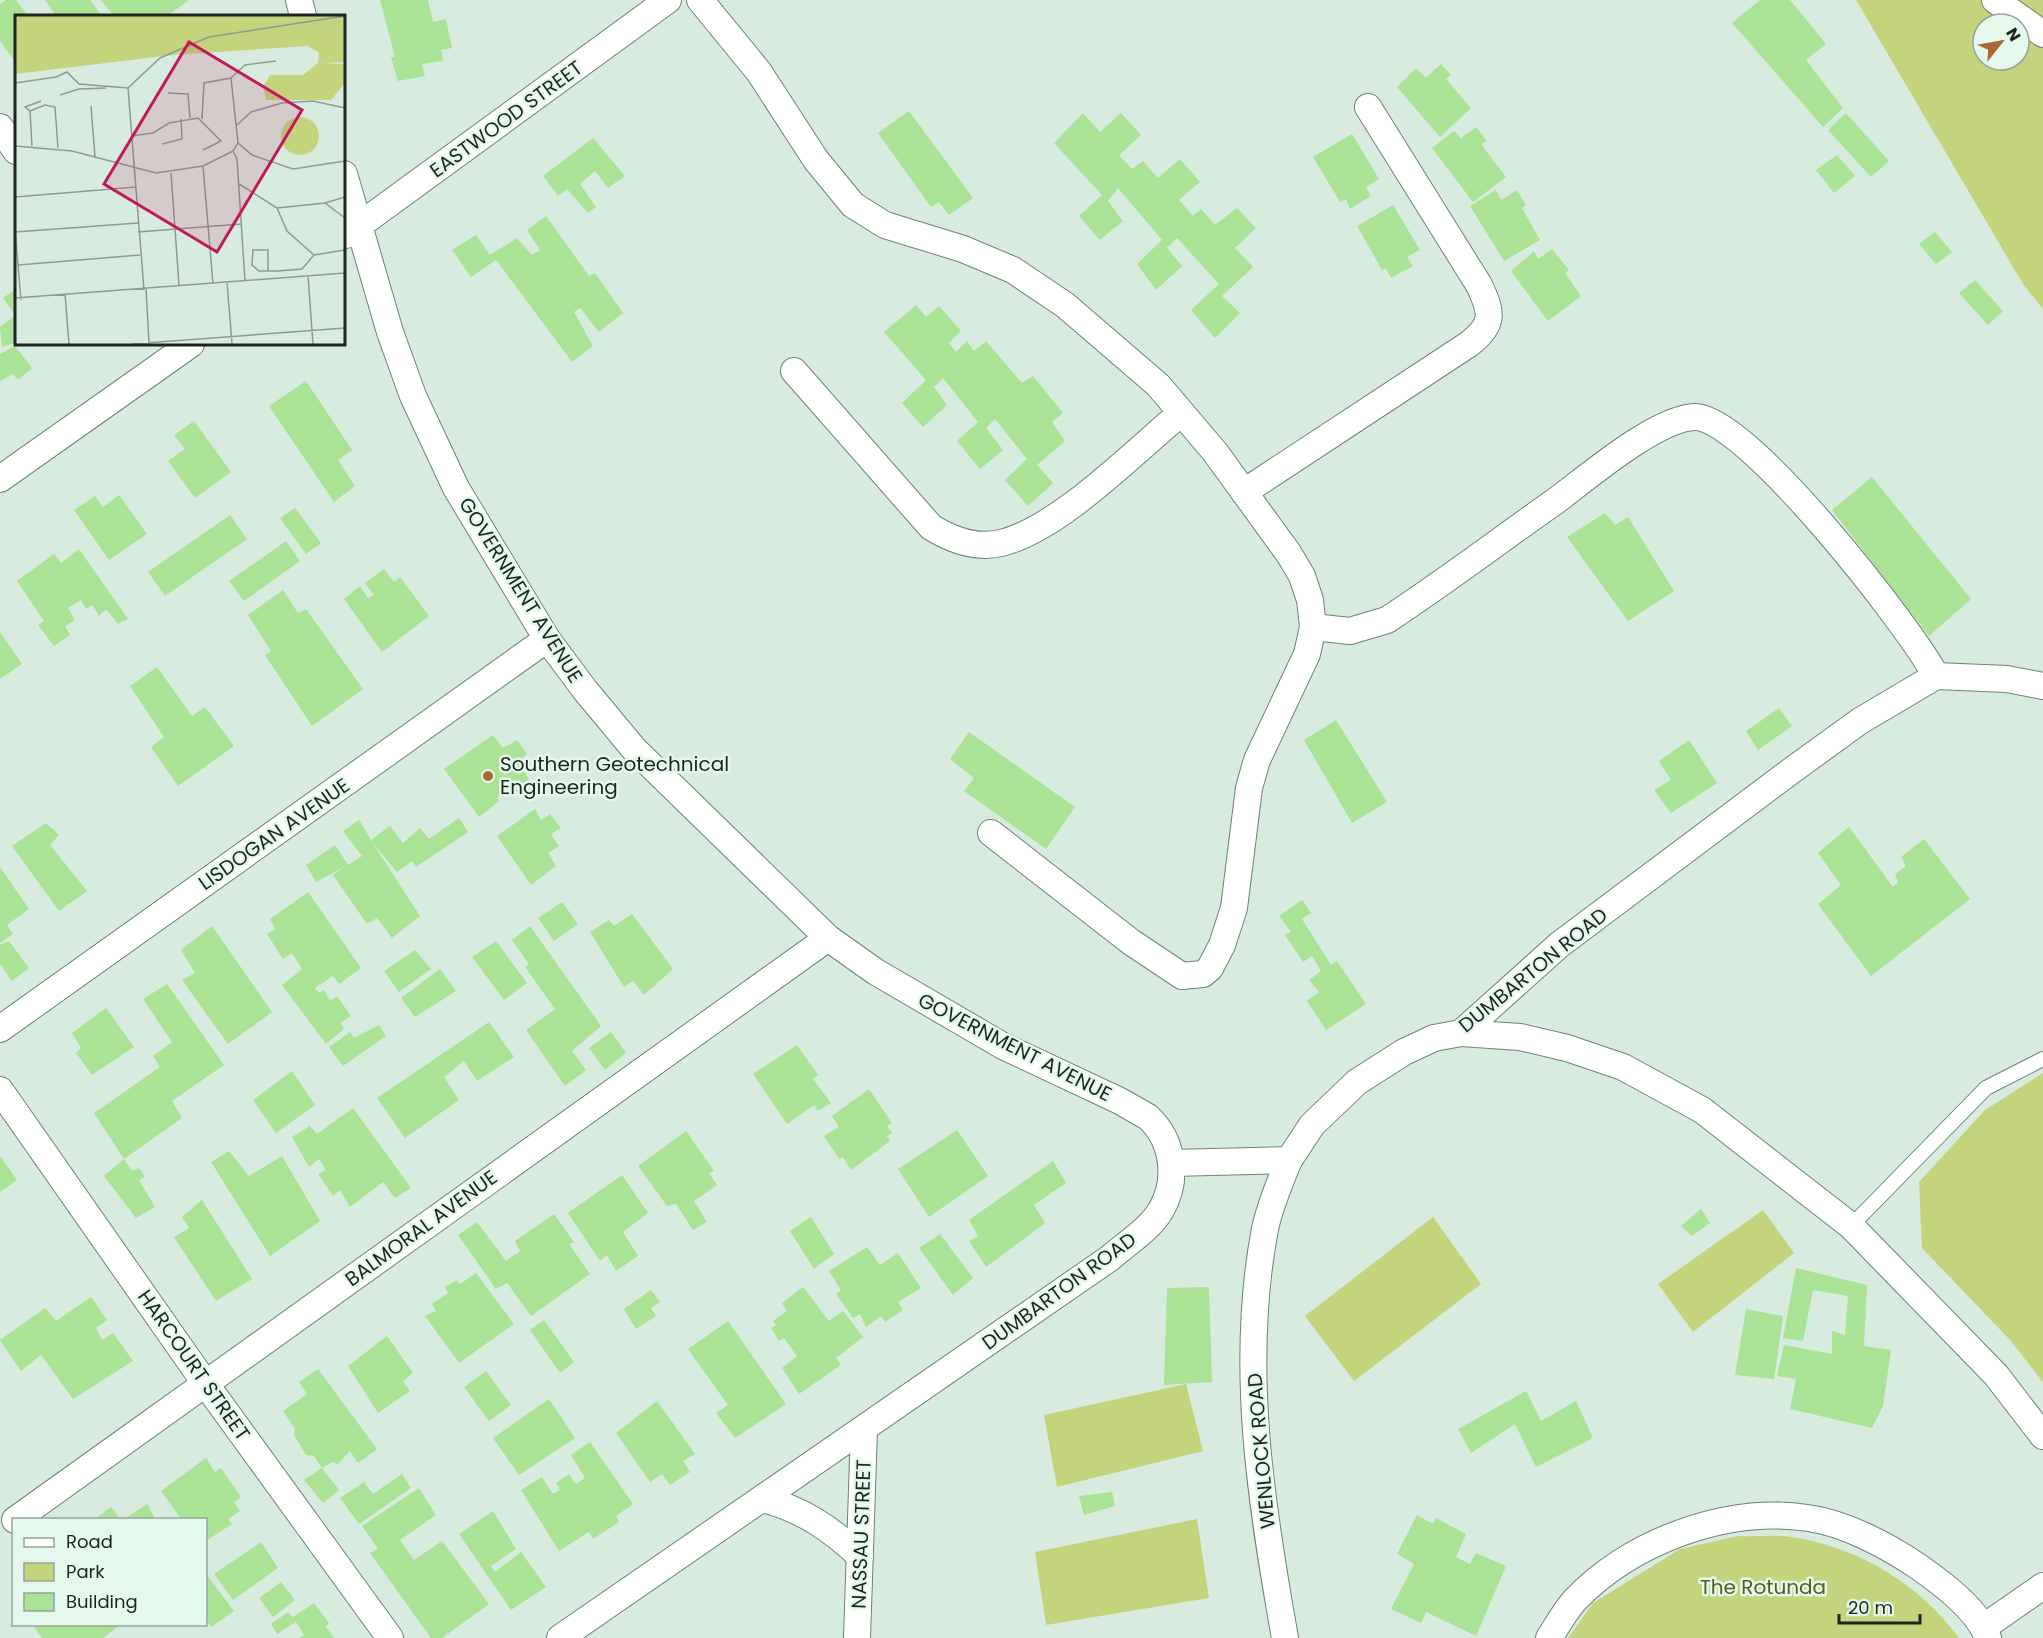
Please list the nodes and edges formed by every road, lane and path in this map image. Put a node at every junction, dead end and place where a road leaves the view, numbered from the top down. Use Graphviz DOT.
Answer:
graph roads {
  1 [pos="299,0"];
  2 [pos="668,0"];
  3 [pos="700,0"];
  4 [pos="1995,0"];
  5 [pos="303,15"];
  6 [pos="2043,34"];
  7 [pos="1368,107"];
  8 [pos="0,128"];
  9 [pos="15,150"];
  10 [pos="345,184"];
  11 [pos="350,232"];
  12 [pos="187,345"];
  13 [pos="159,352"];
  14 [pos="794,370"];
  15 [pos="1181,413"];
  16 [pos="0,478"];
  17 [pos="1244,492"];
  18 [pos="1313,627"];
  19 [pos="547,639"];
  20 [pos="1936,676"];
  21 [pos="2043,686"];
  22 [pos="991,833"];
  23 [pos="828,938"];
  24 [pos="0,1029"];
  25 [pos="1461,1033"];
  26 [pos="2043,1059"];
  27 [pos="0,1090"];
  28 [pos="1288,1160"];
  29 [pos="1172,1163"];
  30 [pos="1851,1226"];
  31 [pos="205,1383"];
  32 [pos="864,1429"];
  33 [pos="2043,1436"];
  34 [pos="763,1498"];
  35 [pos="17,1518"];
  36 [pos="860,1556"];
  37 [pos="2043,1586"];
  38 [pos="1986,1633"];
  39 [pos="390,1638"];
  40 [pos="560,1638"];
  41 [pos="857,1638"];
  42 [pos="1285,1638"];
  43 [pos="1549,1638"];
  1 -- 5 [label="street"];
  2 -- 11 [label="street, EASTWOOD STREET"];
  3 -- 15 [label="street"];
  4 -- 6 [label="street"];
  7 -- 17 [label="street"];
  8 -- 9 [label="street"];
  10 -- 11 [label="street, GOVERNMENT AVENUE"];
  11 -- 19 [label="street, GOVERNMENT AVENUE"];
  12 -- 13 [label="street"];
  13 -- 16 [label="street"];
  14 -- 15 [label="street"];
  15 -- 17 [label="street"];
  17 -- 18 [label="street"];
  18 -- 20 [label="street"];
  18 -- 22 [label="street"];
  19 -- 23 [label="street, GOVERNMENT AVENUE"];
  19 -- 24 [label="street, LISDOGAN AVENUE"];
  20 -- 21 [label="street"];
  20 -- 25 [label="street, DUMBARTON ROAD"];
  23 -- 29 [label="street, GOVERNMENT AVENUE"];
  23 -- 31 [label="street, BALMORAL AVENUE"];
  25 -- 28 [label="street, DUMBARTON ROAD"];
  25 -- 30 [label="street"];
  26 -- 30 [label="lane"];
  27 -- 31 [label="street, HARCOURT STREET"];
  28 -- 29 [label="street"];
  28 -- 42 [label="street, WENLOCK ROAD"];
  29 -- 32 [label="street, DUMBARTON ROAD"];
  30 -- 33 [label="street"];
  31 -- 35 [label="street, BALMORAL AVENUE"];
  31 -- 39 [label="street, HARCOURT STREET"];
  32 -- 34 [label="street, DUMBARTON ROAD"];
  32 -- 36 [label="street, NASSAU STREET"];
  34 -- 36 [label="street"];
  34 -- 40 [label="street, DUMBARTON ROAD"];
  36 -- 41 [label="street, NASSAU STREET"];
  37 -- 38 [label="street"];
  38 -- 43 [label="street"];
}
